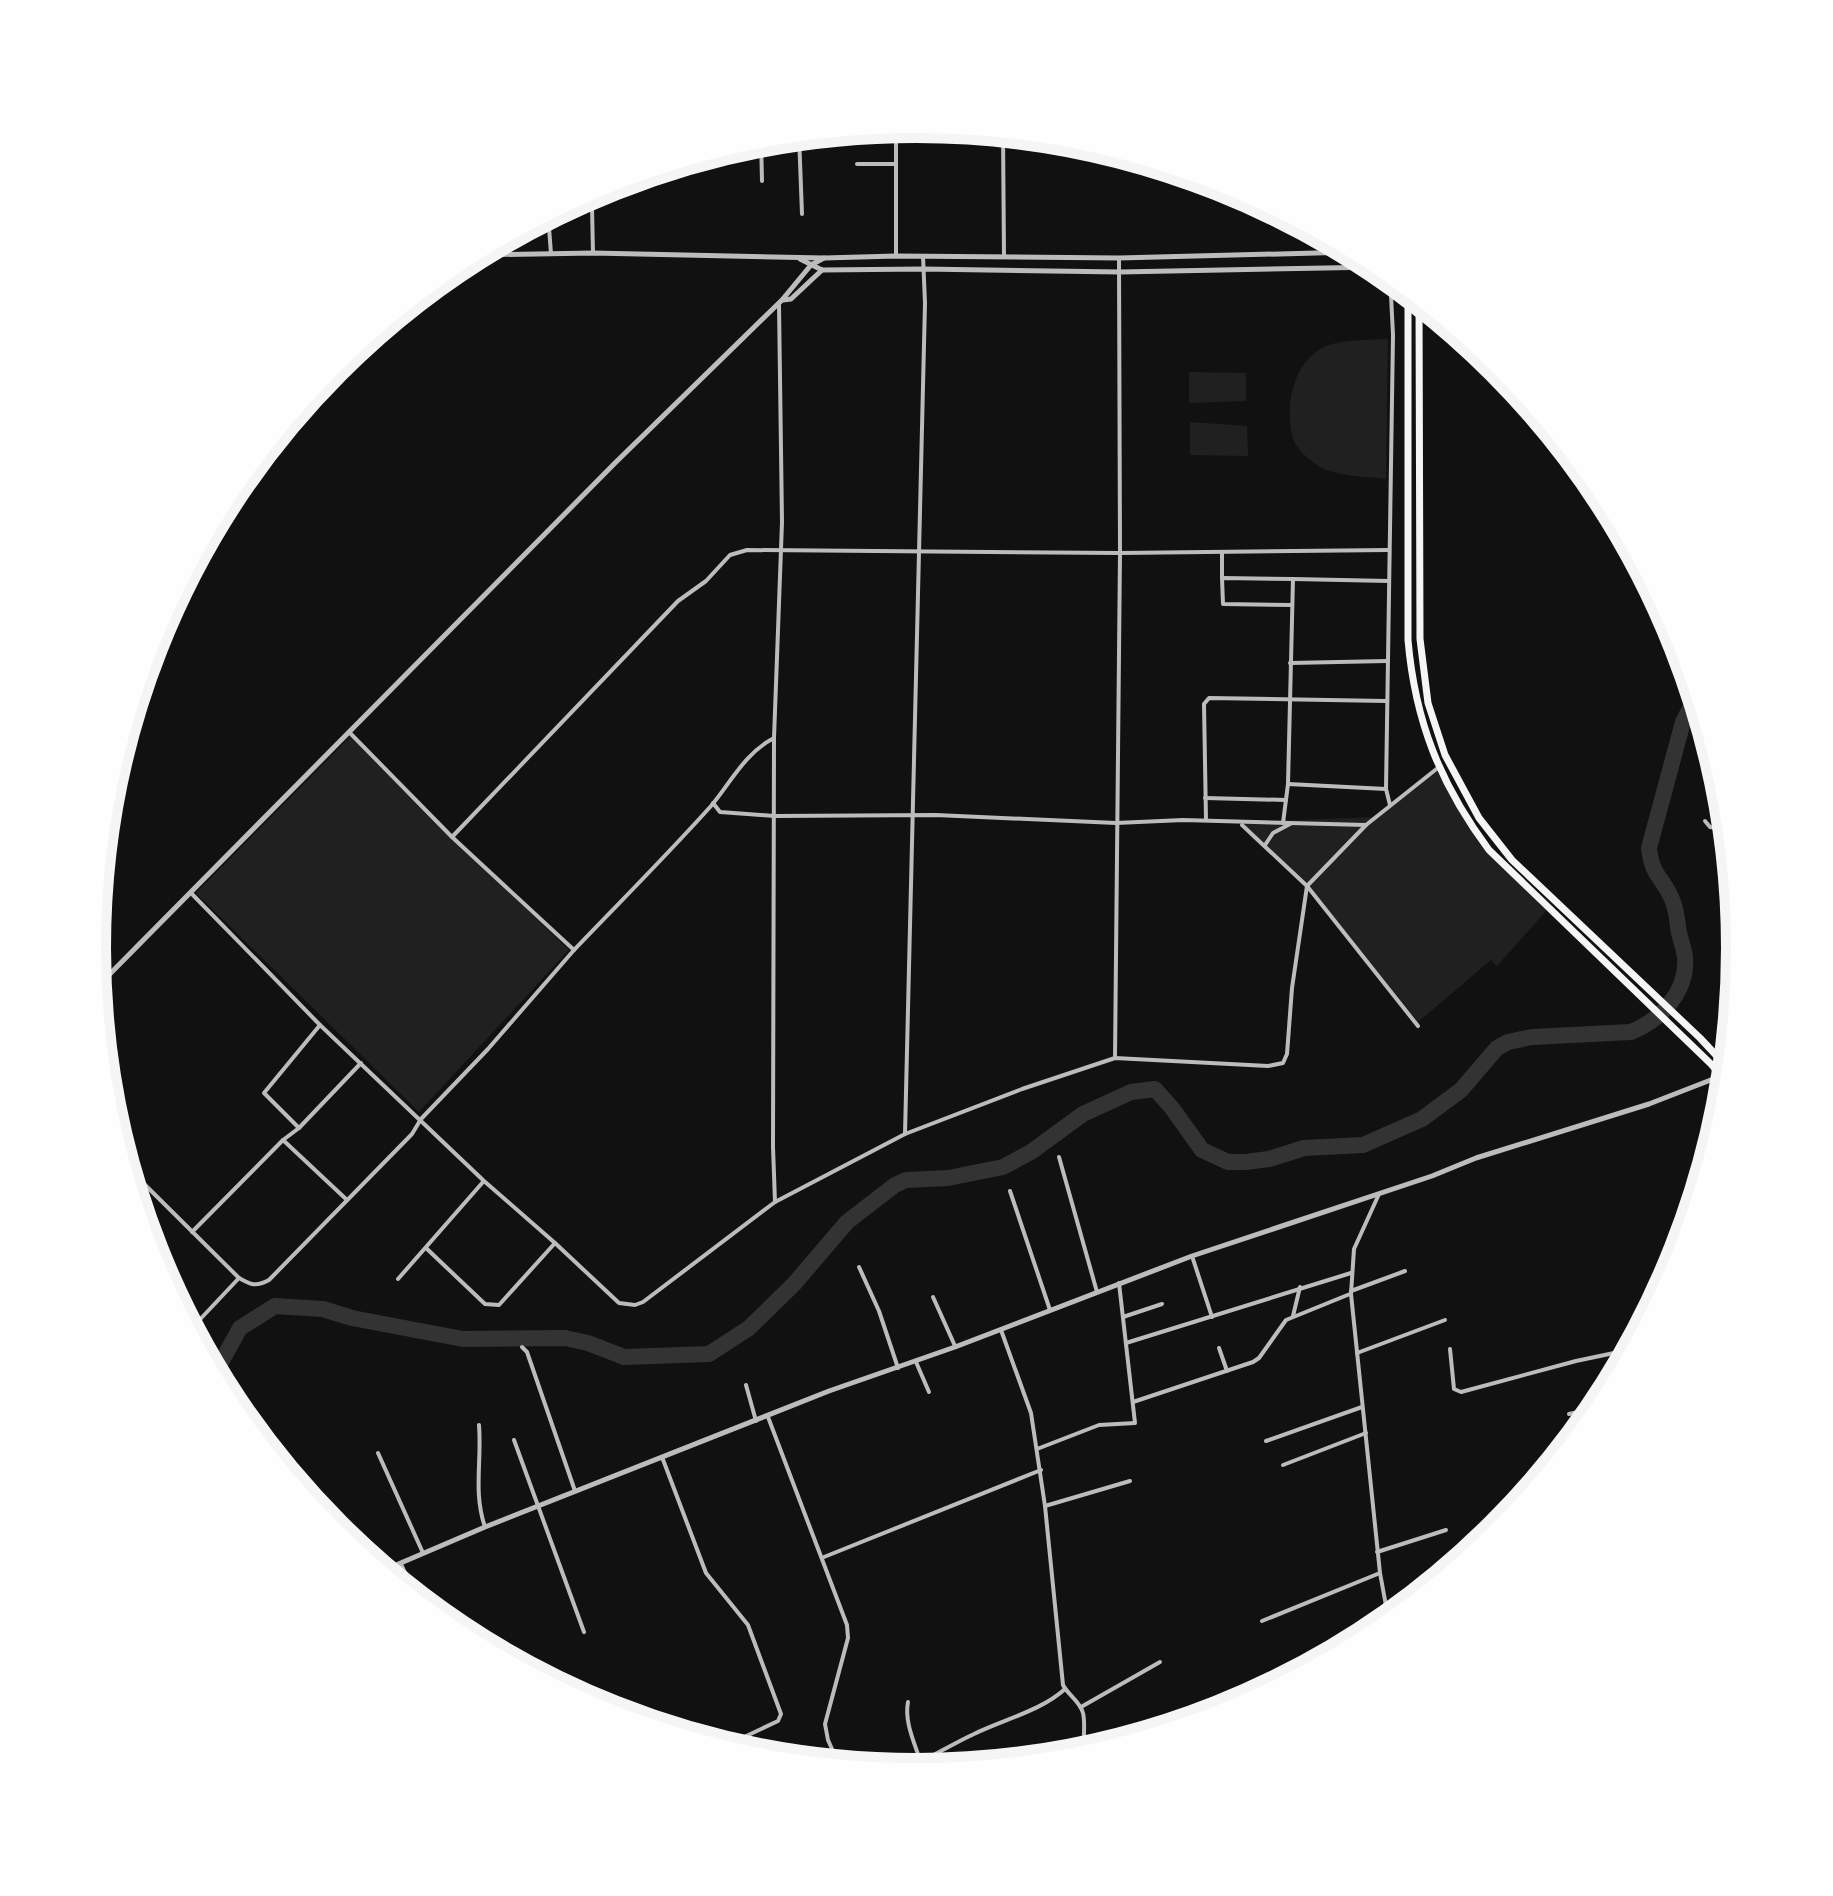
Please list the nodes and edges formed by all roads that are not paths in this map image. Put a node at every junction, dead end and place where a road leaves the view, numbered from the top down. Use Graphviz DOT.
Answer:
graph roads {
  1 [pos="896,138"];
  2 [pos="1003,142"];
  3 [pos="799,146"];
  4 [pos="761,152"];
  5 [pos="857,164"];
  6 [pos="895,164"];
  7 [pos="762,181"];
  8 [pos="592,207"];
  9 [pos="802,214"];
  10 [pos="549,226"];
  11 [pos="593,253"];
  12 [pos="1333,253"];
  13 [pos="551,254"];
  14 [pos="497,255"];
  15 [pos="896,256"];
  16 [pos="923,256"];
  17 [pos="1004,256"];
  18 [pos="799,258"];
  19 [pos="824,258"];
  20 [pos="1119,258"];
  21 [pos="811,265"];
  22 [pos="1356,267"];
  23 [pos="923,269"];
  24 [pos="822,270"];
  25 [pos="1120,272"];
  26 [pos="1391,291"];
  27 [pos="780,301"];
  28 [pos="1408,304"];
  29 [pos="1419,312"];
  30 [pos="919,550"];
  31 [pos="1389,550"];
  32 [pos="781,551"];
  33 [pos="1222,552"];
  34 [pos="1120,553"];
  35 [pos="1222,578"];
  36 [pos="1293,579"];
  37 [pos="1389,581"];
  38 [pos="1292,605"];
  39 [pos="1387,661"];
  40 [pos="1290,663"];
  41 [pos="1290,699"];
  42 [pos="1387,701"];
  43 [pos="349,732"];
  44 [pos="774,738"];
  45 [pos="1439,767"];
  46 [pos="1288,784"];
  47 [pos="1386,789"];
  48 [pos="1205,798"];
  49 [pos="1286,800"];
  50 [pos="713,803"];
  51 [pos="1390,805"];
  52 [pos="913,814"];
  53 [pos="774,816"];
  54 [pos="1206,820"];
  55 [pos="1705,821"];
  56 [pos="1116,823"];
  57 [pos="1240,823"];
  58 [pos="1283,823"];
  59 [pos="1292,824"];
  60 [pos="1366,825"];
  61 [pos="1718,828"];
  62 [pos="452,837"];
  63 [pos="1265,845"];
  64 [pos="1307,886"];
  65 [pos="191,893"];
  66 [pos="574,950"];
  67 [pos="107,977"];
  68 [pos="320,1025"];
  69 [pos="1418,1026"];
  70 [pos="1115,1058"];
  71 [pos="1719,1058"];
  72 [pos="361,1063"];
  73 [pos="1717,1072"];
  74 [pos="1716,1078"];
  75 [pos="421,1119"];
  76 [pos="299,1128"];
  77 [pos="905,1134"];
  78 [pos="283,1140"];
  79 [pos="1059,1157"];
  80 [pos="141,1181"];
  81 [pos="484,1181"];
  82 [pos="1010,1191"];
  83 [pos="1377,1194"];
  84 [pos="347,1200"];
  85 [pos="775,1202"];
  86 [pos="192,1232"];
  87 [pos="555,1243"];
  88 [pos="426,1248"];
  89 [pos="1192,1256"];
  90 [pos="859,1267"];
  91 [pos="1405,1271"];
  92 [pos="1351,1273"];
  93 [pos="239,1278"];
  94 [pos="398,1279"];
  95 [pos="1119,1283"];
  96 [pos="1302,1287"];
  97 [pos="1097,1292"];
  98 [pos="1351,1292"];
  99 [pos="933,1297"];
  100 [pos="1162,1304"];
  101 [pos="1050,1310"];
  102 [pos="1123,1317"];
  103 [pos="1212,1317"];
  104 [pos="1293,1317"];
  105 [pos="1445,1320"];
  106 [pos="198,1321"];
  107 [pos="1001,1330"];
  108 [pos="1126,1343"];
  109 [pos="522,1347"];
  110 [pos="955,1347"];
  111 [pos="1219,1348"];
  112 [pos="1450,1349"];
  113 [pos="1619,1352"];
  114 [pos="1357,1353"];
  115 [pos="916,1362"];
  116 [pos="898,1368"];
  117 [pos="1227,1371"];
  118 [pos="746,1385"];
  119 [pos="929,1392"];
  120 [pos="1133,1402"];
  121 [pos="1362,1407"];
  122 [pos="1581,1412"];
  123 [pos="1569,1414"];
  124 [pos="768,1417"];
  125 [pos="756,1421"];
  126 [pos="479,1425"];
  127 [pos="1366,1433"];
  128 [pos="514,1440"];
  129 [pos="1266,1441"];
  130 [pos="1037,1449"];
  131 [pos="378,1453"];
  132 [pos="662,1457"];
  133 [pos="1283,1465"];
  134 [pos="1041,1470"];
  135 [pos="1130,1481"];
  136 [pos="575,1492"];
  137 [pos="1045,1506"];
  138 [pos="537,1508"];
  139 [pos="485,1527"];
  140 [pos="1446,1530"];
  141 [pos="1377,1552"];
  142 [pos="423,1553"];
  143 [pos="823,1557"];
  144 [pos="401,1564"];
  145 [pos="394,1567"];
  146 [pos="1380,1573"];
  147 [pos="407,1578"];
  148 [pos="1386,1608"];
  149 [pos="1262,1621"];
  150 [pos="584,1632"];
  151 [pos="1160,1662"];
  152 [pos="1066,1690"];
  153 [pos="908,1702"];
  154 [pos="1081,1707"];
  155 [pos="740,1739"];
  156 [pos="1084,1741"];
  157 [pos="834,1754"];
  158 [pos="919,1758"];
  159 [pos="931,1758"];
  1 -- 6 [label="street"];
  2 -- 17 [label="street"];
  3 -- 9 [label="street"];
  4 -- 7 [label="street"];
  5 -- 6 [label="street"];
  6 -- 15 [label="street"];
  8 -- 11 [label="street"];
  10 -- 13 [label="street"];
  11 -- 13 [label="street"];
  11 -- 18 [label="street"];
  12 -- 20 [label="street"];
  13 -- 14 [label="street"];
  15 -- 16 [label="street"];
  15 -- 19 [label="street"];
  16 -- 17 [label="street"];
  16 -- 23 [label="street"];
  17 -- 20 [label="street"];
  18 -- 19 [label="street"];
  18 -- 21 [label="street"];
  19 -- 21 [label="street"];
  20 -- 25 [label="street"];
  21 -- 24 [label="street"];
  21 -- 27 [label="street"];
  22 -- 25 [label="street"];
  23 -- 24 [label="street"];
  23 -- 25 [label="street"];
  23 -- 30 [label="street"];
  24 -- 27 [label="street"];
  25 -- 34 [label="street"];
  26 -- 31 [label="street"];
  27 -- 32 [label="street"];
  27 -- 43 [label="street"];
  28 -- 45 [label="highway"];
  29 -- 71 [label="highway"];
  30 -- 32 [label="street"];
  30 -- 34 [label="street"];
  30 -- 52 [label="street"];
  31 -- 33 [label="street"];
  31 -- 37 [label="street"];
  32 -- 44 [label="street"];
  32 -- 62 [label="street"];
  33 -- 34 [label="street"];
  33 -- 35 [label="street"];
  34 -- 56 [label="street"];
  35 -- 36 [label="street"];
  35 -- 38 [label="street"];
  36 -- 37 [label="street"];
  36 -- 38 [label="street"];
  37 -- 39 [label="street"];
  38 -- 40 [label="street"];
  39 -- 40 [label="street"];
  39 -- 42 [label="street"];
  40 -- 41 [label="street"];
  41 -- 42 [label="street"];
  41 -- 46 [label="street"];
  41 -- 48 [label="street"];
  42 -- 47 [label="street"];
  43 -- 62 [label="street"];
  43 -- 65 [label="street"];
  44 -- 50 [label="street"];
  44 -- 53 [label="street"];
  45 -- 51 [label="street"];
  45 -- 73 [label="highway"];
  46 -- 47 [label="street"];
  46 -- 49 [label="street"];
  47 -- 51 [label="street"];
  48 -- 49 [label="street"];
  48 -- 54 [label="street"];
  49 -- 58 [label="street"];
  50 -- 53 [label="street"];
  50 -- 66 [label="street"];
  51 -- 60 [label="street"];
  52 -- 53 [label="street"];
  52 -- 56 [label="street"];
  52 -- 77 [label="street"];
  53 -- 85 [label="street"];
  54 -- 56 [label="street"];
  54 -- 57 [label="street"];
  55 -- 61 [label="street"];
  56 -- 70 [label="street"];
  57 -- 58 [label="street"];
  57 -- 63 [label="street"];
  58 -- 59 [label="street"];
  59 -- 60 [label="street"];
  59 -- 63 [label="street"];
  60 -- 64 [label="street"];
  62 -- 66 [label="street"];
  63 -- 64 [label="street"];
  64 -- 69 [label="street"];
  64 -- 70 [label="street"];
  65 -- 67 [label="street"];
  65 -- 68 [label="street"];
  66 -- 75 [label="street"];
  68 -- 72 [label="street"];
  68 -- 76 [label="street"];
  70 -- 77 [label="street"];
  72 -- 75 [label="street"];
  72 -- 76 [label="street"];
  74 -- 83 [label="street"];
  75 -- 81 [label="street"];
  75 -- 84 [label="street"];
  76 -- 78 [label="street"];
  77 -- 85 [label="street"];
  78 -- 84 [label="street"];
  78 -- 86 [label="street"];
  79 -- 97 [label="street"];
  80 -- 86 [label="street"];
  81 -- 87 [label="street"];
  81 -- 88 [label="street"];
  82 -- 101 [label="street"];
  83 -- 89 [label="street"];
  83 -- 92 [label="street"];
  84 -- 93 [label="street"];
  85 -- 87 [label="street"];
  86 -- 93 [label="street"];
  87 -- 88 [label="street"];
  88 -- 94 [label="street"];
  89 -- 95 [label="street"];
  89 -- 103 [label="street"];
  90 -- 116 [label="street"];
  91 -- 98 [label="street"];
  92 -- 96 [label="street"];
  92 -- 98 [label="street"];
  93 -- 106 [label="street"];
  95 -- 97 [label="street"];
  95 -- 102 [label="street"];
  96 -- 103 [label="street"];
  96 -- 104 [label="street"];
  97 -- 101 [label="street"];
  98 -- 104 [label="street"];
  98 -- 114 [label="street"];
  99 -- 110 [label="street"];
  100 -- 102 [label="street"];
  101 -- 107 [label="street"];
  102 -- 108 [label="street"];
  103 -- 108 [label="street"];
  104 -- 117 [label="street"];
  105 -- 114 [label="street"];
  107 -- 110 [label="street"];
  107 -- 130 [label="street"];
  108 -- 120 [label="street"];
  109 -- 136 [label="street"];
  110 -- 115 [label="street"];
  111 -- 117 [label="street"];
  112 -- 113 [label="street"];
  114 -- 121 [label="street"];
  115 -- 116 [label="street"];
  115 -- 119 [label="street"];
  116 -- 124 [label="street"];
  117 -- 120 [label="street"];
  118 -- 125 [label="street"];
  120 -- 130 [label="street"];
  121 -- 127 [label="street"];
  121 -- 129 [label="street"];
  122 -- 123 [label="street"];
  124 -- 125 [label="street"];
  124 -- 143 [label="street"];
  125 -- 132 [label="street"];
  126 -- 139 [label="street"];
  127 -- 133 [label="street"];
  127 -- 141 [label="street"];
  128 -- 138 [label="street"];
  130 -- 134 [label="street"];
  131 -- 142 [label="street"];
  132 -- 136 [label="street"];
  132 -- 155 [label="street"];
  134 -- 137 [label="street"];
  134 -- 143 [label="street"];
  135 -- 137 [label="street"];
  136 -- 138 [label="street"];
  137 -- 152 [label="street"];
  138 -- 139 [label="street"];
  138 -- 150 [label="street"];
  139 -- 142 [label="street"];
  140 -- 141 [label="street"];
  141 -- 146 [label="street"];
  142 -- 144 [label="street"];
  143 -- 157 [label="street"];
  144 -- 145 [label="street"];
  144 -- 147 [label="street"];
  146 -- 148 [label="street"];
  146 -- 149 [label="street"];
  151 -- 154 [label="street"];
  152 -- 154 [label="street"];
  152 -- 159 [label="street"];
  153 -- 158 [label="street"];
  154 -- 156 [label="street"];
}
